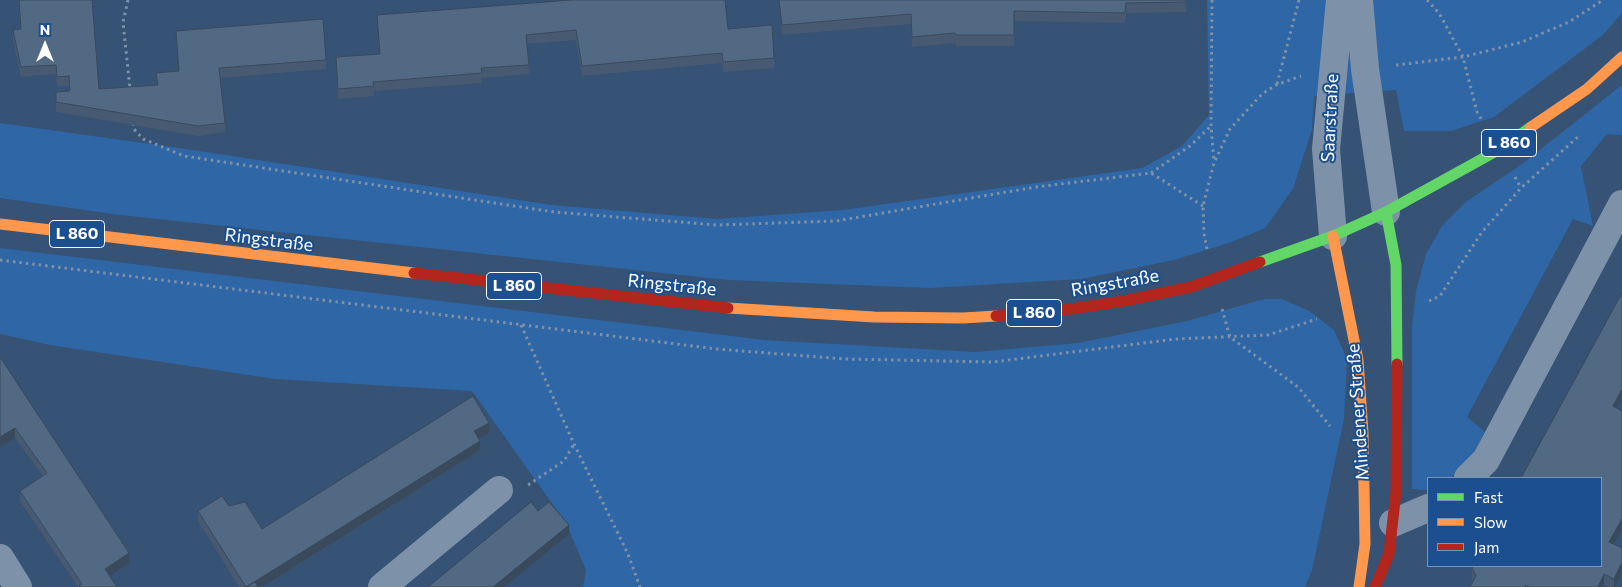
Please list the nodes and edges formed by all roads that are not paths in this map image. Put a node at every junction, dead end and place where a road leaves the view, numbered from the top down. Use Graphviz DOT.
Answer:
graph roads {
  1 [pos="1340,0"];
  2 [pos="1359,0"];
  3 [pos="1622,57"];
  4 [pos="1622,204"];
  5 [pos="1386,212"];
  6 [pos="0,224"];
  7 [pos="1333,236"];
  8 [pos="1469,477"];
  9 [pos="499,490"];
  10 [pos="1427,508"];
  11 [pos="1392,523"];
  12 [pos="0,558"];
  13 [pos="18,587"];
  14 [pos="382,587"];
  15 [pos="1359,587"];
  16 [pos="1375,587"];
  1 -- 7 [label="street, Saarstraße"];
  2 -- 5 [label="street, Saarstraße"];
  3 -- 5 [label="main road, L 860"];
  4 -- 8 [label="street"];
  5 -- 7 [label="main road, L 860"];
  5 -- 11 [label="main road, Mindener Straße"];
  6 -- 7 [label="main road, Ringstraße / L 860"];
  7 -- 15 [label="main road, Mindener Straße"];
  9 -- 14 [label="street"];
  10 -- 11 [label="street"];
  11 -- 16 [label="main road, Mindener Straße"];
  12 -- 13 [label="street"];
}
